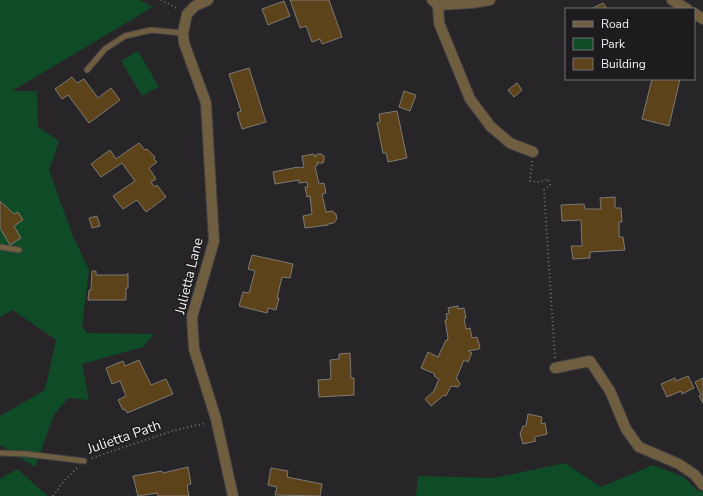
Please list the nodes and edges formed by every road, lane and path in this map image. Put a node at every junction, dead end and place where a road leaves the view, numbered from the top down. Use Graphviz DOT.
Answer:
graph roads {
  1 [pos="161,0"];
  2 [pos="208,0"];
  3 [pos="490,0"];
  4 [pos="672,0"];
  5 [pos="435,2"];
  6 [pos="685,8"];
  7 [pos="187,14"];
  8 [pos="183,32"];
  9 [pos="87,70"];
  10 [pos="533,152"];
  11 [pos="0,247"];
  12 [pos="19,250"];
  13 [pos="555,368"];
  14 [pos="216,420"];
  15 [pos="0,453"];
  16 [pos="84,461"];
  17 [pos="703,485"];
  18 [pos="53,496"];
  19 [pos="233,496"];
  1 -- 7 [label="path"];
  2 -- 7 [label="street"];
  3 -- 5 [label="street"];
  4 -- 6 [label="street"];
  5 -- 10 [label="street"];
  7 -- 8 [label="street, Julietta Lane"];
  8 -- 9 [label="lane"];
  8 -- 14 [label="street, Julietta Lane"];
  10 -- 13 [label="path"];
  11 -- 12 [label="lane"];
  13 -- 17 [label="street"];
  14 -- 16 [label="path, Julietta Path"];
  14 -- 19 [label="street, Julietta Lane"];
  15 -- 16 [label="lane"];
  16 -- 18 [label="path, Julietta Path"];
}
